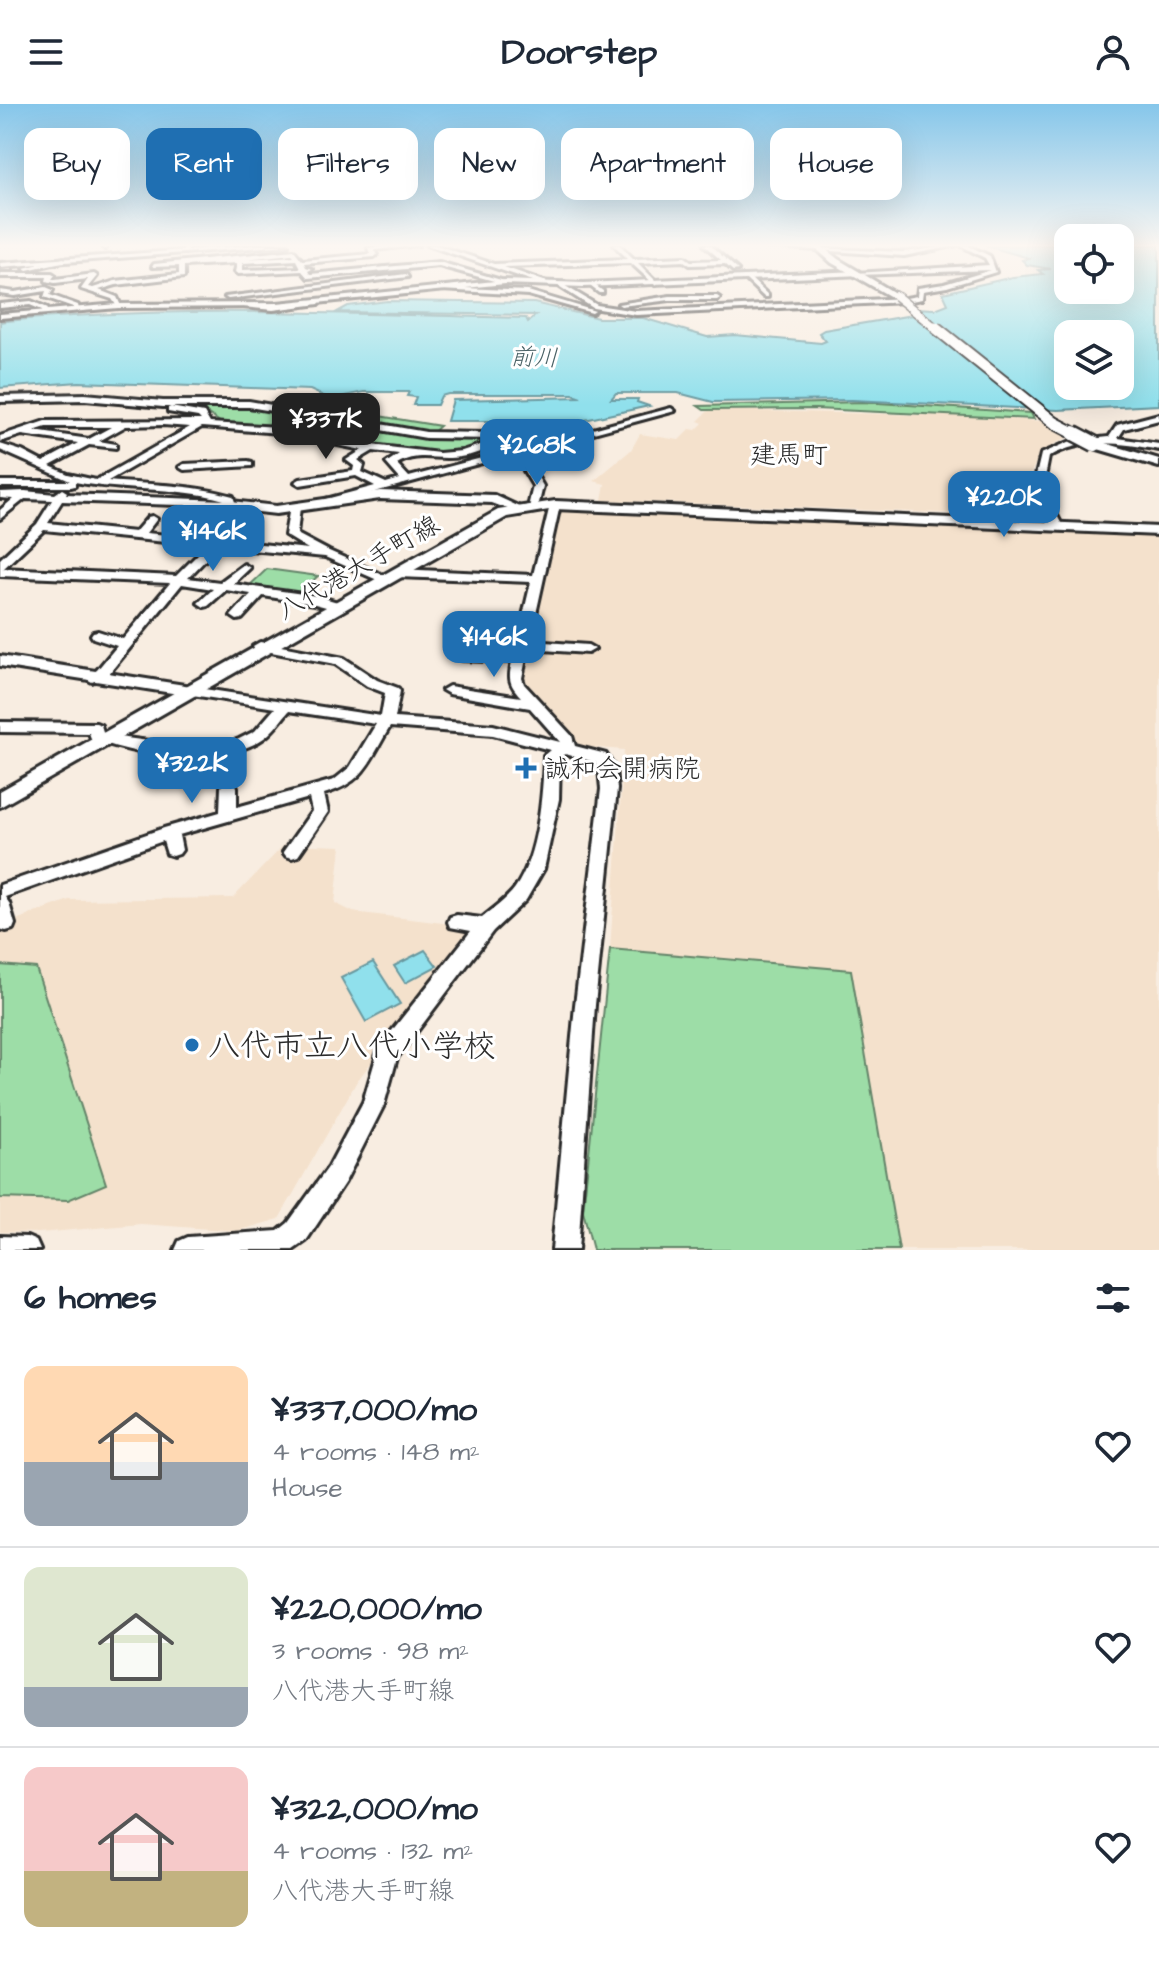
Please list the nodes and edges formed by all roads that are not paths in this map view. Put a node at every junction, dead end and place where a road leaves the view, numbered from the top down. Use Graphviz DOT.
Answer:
graph roads {
  1 [pos="55,298"];
  2 [pos="91,298"];
  3 [pos="115,298"];
  4 [pos="227,298"];
  5 [pos="263,298"];
  6 [pos="296,298"];
  7 [pos="339,298"];
  8 [pos="365,298"];
  9 [pos="540,298"];
  10 [pos="583,298"];
  11 [pos="666,298"];
  12 [pos="899,298"];
  13 [pos="915,298"];
  14 [pos="296,303"];
  15 [pos="621,304"];
  16 [pos="0,306"];
  17 [pos="114,306"];
  18 [pos="222,306"];
  19 [pos="237,306"];
  20 [pos="262,306"];
  21 [pos="76,309"];
  22 [pos="45,312"];
  23 [pos="636,313"];
  24 [pos="0,316"];
  25 [pos="0,399"];
  26 [pos="163,404"];
  27 [pos="671,411"];
  28 [pos="1159,417"];
  29 [pos="124,423"];
  30 [pos="206,424"];
  31 [pos="22,432"];
  32 [pos="514,437"];
  33 [pos="558,437"];
  34 [pos="0,439"];
  35 [pos="1113,439"];
  36 [pos="90,442"];
  37 [pos="455,443"];
  38 [pos="113,446"];
  39 [pos="0,447"];
  40 [pos="485,447"];
  41 [pos="1159,447"];
  42 [pos="371,448"];
  43 [pos="410,453"];
  44 [pos="1159,463"];
  45 [pos="248,464"];
  46 [pos="42,466"];
  47 [pos="529,471"];
  48 [pos="357,473"];
  49 [pos="406,480"];
  50 [pos="99,482"];
  51 [pos="300,482"];
  52 [pos="77,483"];
  53 [pos="0,484"];
  54 [pos="171,486"];
  55 [pos="384,486"];
  56 [pos="25,494"];
  57 [pos="0,495"];
  58 [pos="58,495"];
  59 [pos="330,501"];
  60 [pos="534,503"];
  61 [pos="231,505"];
  62 [pos="555,505"];
  63 [pos="512,506"];
  64 [pos="295,507"];
  65 [pos="248,509"];
  66 [pos="0,516"];
  67 [pos="152,519"];
  68 [pos="1057,525"];
  69 [pos="41,526"];
  70 [pos="1159,529"];
  71 [pos="137,536"];
  72 [pos="214,545"];
  73 [pos="327,554"];
  74 [pos="0,565"];
  75 [pos="244,568"];
  76 [pos="0,572"];
  77 [pos="388,577"];
  78 [pos="537,579"];
  79 [pos="179,580"];
  80 [pos="225,586"];
  81 [pos="261,591"];
  82 [pos="204,603"];
  83 [pos="335,606"];
  84 [pos="237,616"];
  85 [pos="98,635"];
  86 [pos="466,638"];
  87 [pos="125,644"];
  88 [pos="263,646"];
  89 [pos="521,648"];
  90 [pos="588,649"];
  91 [pos="462,656"];
  92 [pos="0,661"];
  93 [pos="92,678"];
  94 [pos="449,690"];
  95 [pos="186,691"];
  96 [pos="534,704"];
  97 [pos="285,706"];
  98 [pos="385,722"];
  99 [pos="0,727"];
  100 [pos="102,738"];
  101 [pos="563,750"];
  102 [pos="229,787"];
  103 [pos="316,793"];
  104 [pos="1,797"];
  105 [pos="228,817"];
  106 [pos="292,852"];
  107 [pos="0,892"];
  108 [pos="0,903"];
  109 [pos="457,922"];
  110 [pos="6,924"];
  111 [pos="486,926"];
  112 [pos="281,1247"];
  113 [pos="0,1248"];
  114 [pos="27,1250"];
  115 [pos="188,1250"];
  116 [pos="565,1250"];
  1 -- 21 [label="street"];
  2 -- 17 [label="street"];
  3 -- 17 [label="street"];
  4 -- 18 [label="street"];
  5 -- 20 [label="street"];
  6 -- 14 [label="street"];
  7 -- 14 [label="street"];
  8 -- 19 [label="street"];
  9 -- 23 [label="street"];
  10 -- 23 [label="street"];
  11 -- 15 [label="street"];
  12 -- 44 [label="main road, bridge"];
  13 -- 23 [label="street"];
  14 -- 20 [label="street"];
  16 -- 22 [label="street"];
  17 -- 18 [label="street"];
  17 -- 21 [label="street"];
  18 -- 19 [label="street"];
  19 -- 20 [label="street"];
  21 -- 22 [label="street"];
  22 -- 24 [label="street"];
  25 -- 26 [label="street"];
  26 -- 30 [label="street"];
  26 -- 32 [label="street"];
  27 -- 49 [label="street"];
  28 -- 35 [label="street"];
  29 -- 30 [label="street"];
  29 -- 31 [label="street"];
  29 -- 36 [label="street"];
  30 -- 42 [label="street"];
  30 -- 50 [label="street"];
  31 -- 34 [label="street"];
  31 -- 36 [label="street"];
  32 -- 33 [label="street"];
  32 -- 40 [label="street"];
  35 -- 41 [label="street"];
  35 -- 68 [label="street"];
  36 -- 38 [label="street"];
  36 -- 46 [label="street"];
  37 -- 40 [label="street"];
  39 -- 46 [label="street"];
  40 -- 43 [label="street"];
  42 -- 43 [label="street"];
  42 -- 48 [label="street"];
  43 -- 49 [label="street"];
  45 -- 54 [label="street"];
  46 -- 52 [label="street"];
  47 -- 60 [label="street"];
  48 -- 51 [label="street"];
  48 -- 55 [label="street"];
  49 -- 55 [label="street"];
  50 -- 52 [label="street"];
  50 -- 54 [label="street"];
  52 -- 53 [label="street"];
  52 -- 58 [label="street"];
  54 -- 61 [label="street"];
  55 -- 59 [label="street"];
  56 -- 57 [label="street"];
  56 -- 58 [label="street"];
  56 -- 66 [label="street"];
  58 -- 61 [label="street"];
  58 -- 69 [label="street"];
  59 -- 63 [label="street"];
  59 -- 64 [label="street"];
  60 -- 63 [label="main road, 八代港大手町線"];
  60 -- 68 [label="main road, 八代港大手町線"];
  61 -- 65 [label="street"];
  62 -- 63 [label="main road, 八代港大手町線"];
  62 -- 68 [label="main road, 八代港大手町線"];
  62 -- 78 [label="street"];
  63 -- 77 [label="main road, 八代港大手町線"];
  64 -- 65 [label="street"];
  64 -- 73 [label="street"];
  65 -- 72 [label="street"];
  67 -- 71 [label="street"];
  68 -- 70 [label="main road, 八代港大手町線"];
  69 -- 71 [label="street"];
  69 -- 74 [label="street"];
  71 -- 72 [label="street"];
  72 -- 73 [label="street"];
  72 -- 79 [label="street"];
  73 -- 77 [label="street"];
  75 -- 80 [label="street"];
  76 -- 79 [label="street"];
  77 -- 78 [label="street"];
  77 -- 83 [label="main road, 八代港大手町線"];
  78 -- 89 [label="street"];
  79 -- 80 [label="street"];
  79 -- 87 [label="street"];
  80 -- 81 [label="street"];
  80 -- 82 [label="street"];
  81 -- 83 [label="street"];
  81 -- 84 [label="street"];
  83 -- 88 [label="main road, 八代港大手町線"];
  85 -- 87 [label="street"];
  86 -- 89 [label="street"];
  87 -- 93 [label="street"];
  88 -- 95 [label="main road, 八代港大手町線"];
  88 -- 98 [label="street"];
  89 -- 90 [label="street"];
  89 -- 91 [label="street"];
  89 -- 96 [label="street"];
  92 -- 93 [label="street"];
  93 -- 95 [label="street"];
  94 -- 96 [label="street"];
  95 -- 97 [label="street"];
  95 -- 100 [label="main road, 八代港大手町線"];
  96 -- 101 [label="street"];
  97 -- 98 [label="street"];
  97 -- 100 [label="street"];
  98 -- 101 [label="street"];
  98 -- 103 [label="street"];
  99 -- 100 [label="street"];
  100 -- 104 [label="main road, 八代港大手町線"];
  101 -- 111 [label="street"];
  101 -- 116 [label="street"];
  102 -- 105 [label="street"];
  103 -- 105 [label="street"];
  103 -- 106 [label="street"];
  105 -- 107 [label="street"];
  108 -- 110 [label="street"];
  109 -- 111 [label="street"];
  111 -- 112 [label="street"];
  112 -- 115 [label="street"];
  113 -- 114 [label="street"];
}
